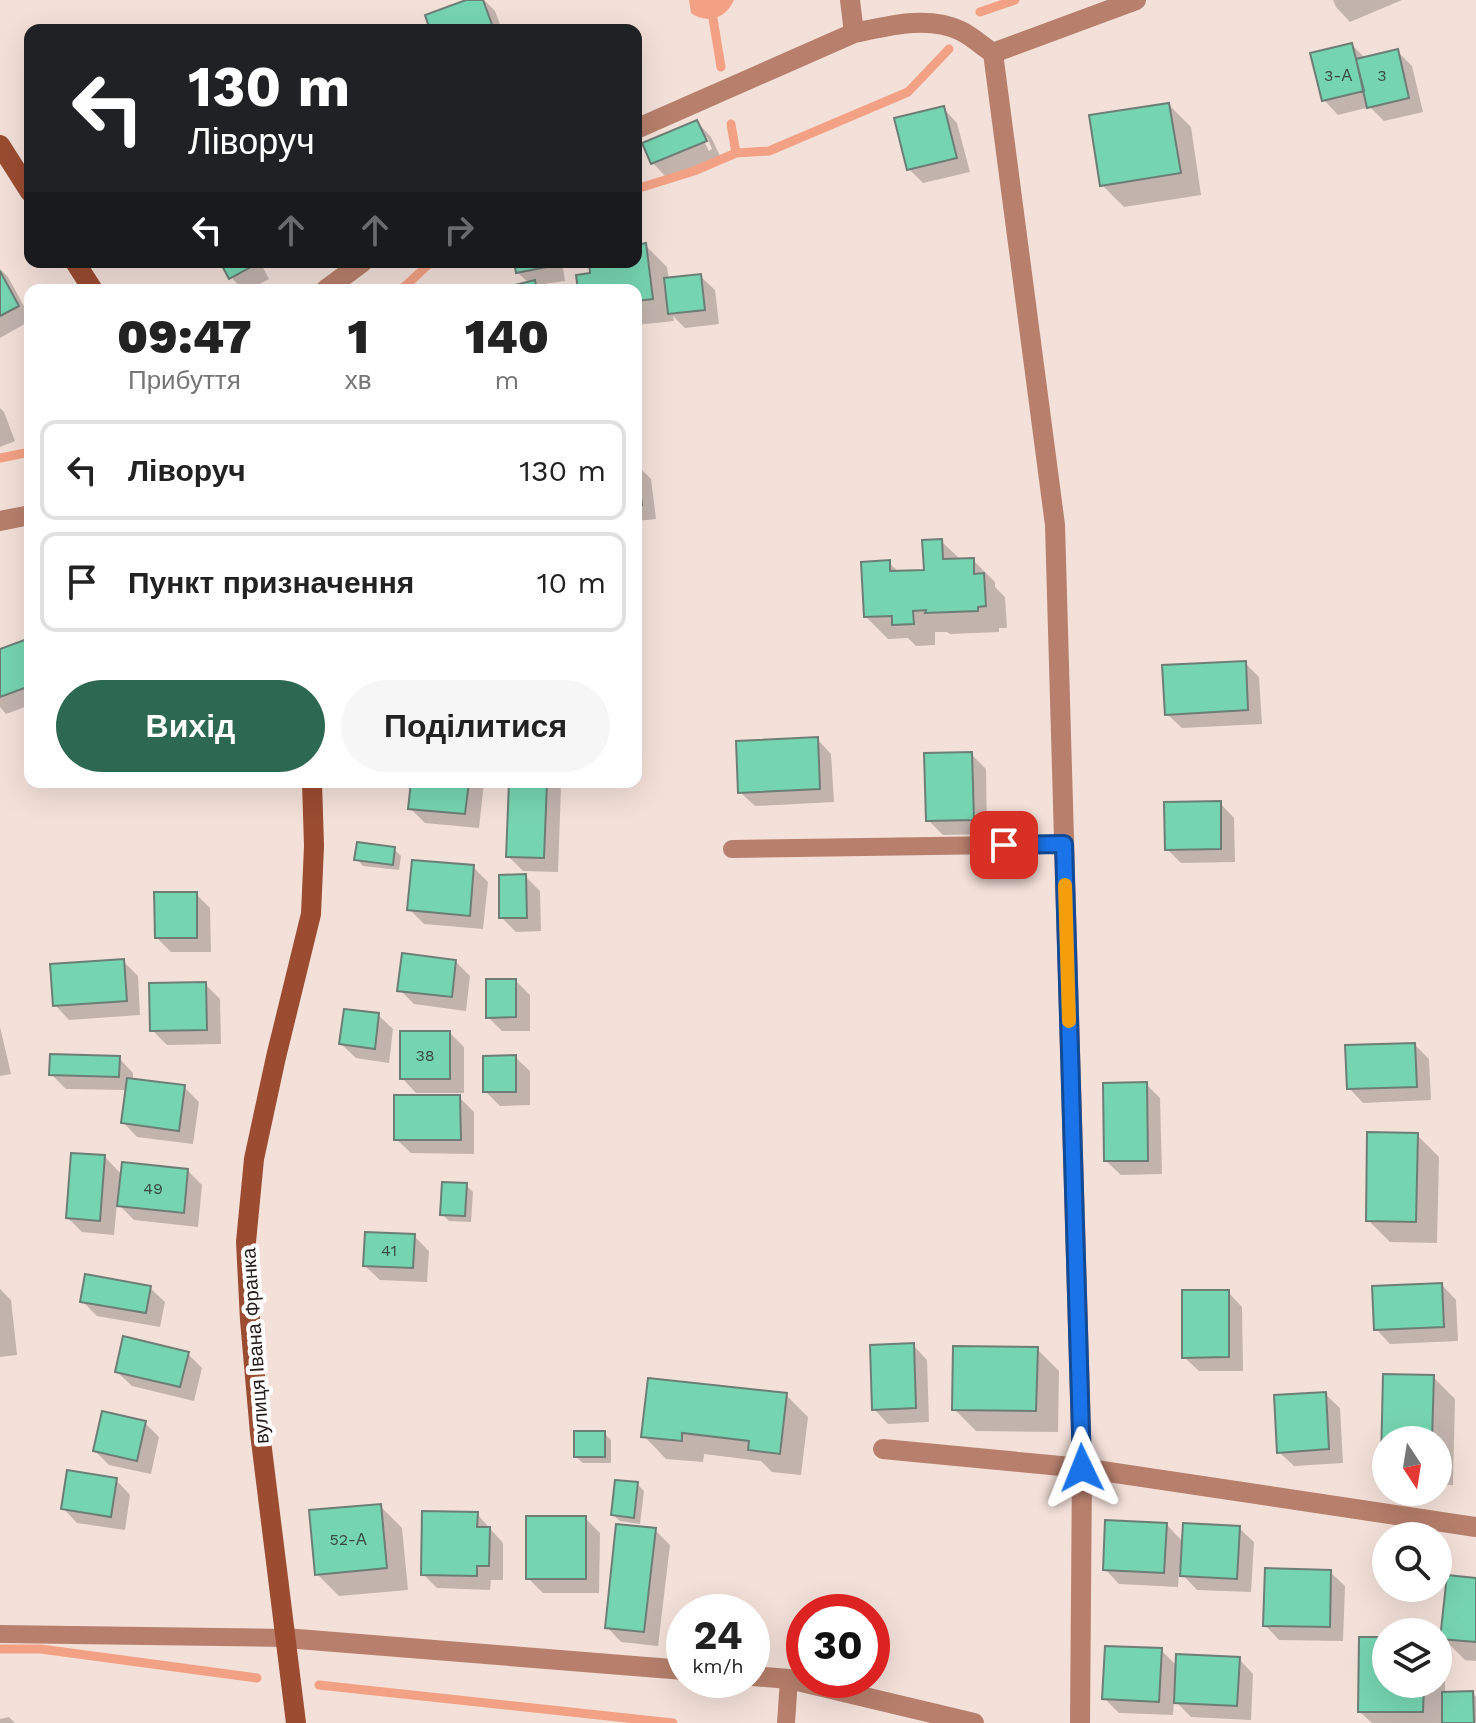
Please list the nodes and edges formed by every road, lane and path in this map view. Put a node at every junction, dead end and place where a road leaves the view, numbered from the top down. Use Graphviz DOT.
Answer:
graph roads {
  1 [pos="850,0"];
  2 [pos="1136,0"];
  3 [pos="854,33"];
  4 [pos="993,53"];
  5 [pos="642,126"];
  6 [pos="0,145"];
  7 [pos="24,183"];
  8 [pos="355,268"];
  9 [pos="333,284"];
  10 [pos="24,516"];
  11 [pos="0,521"];
  12 [pos="312,788"];
  13 [pos="1064,844"];
  14 [pos="732,849"];
  15 [pos="883,1449"];
  16 [pos="1082,1468"];
  17 [pos="1476,1527"];
  18 [pos="0,1634"];
  19 [pos="285,1638"];
  20 [pos="666,1669"];
  21 [pos="788,1698"];
  22 [pos="869,1698"];
  23 [pos="296,1723"];
  24 [pos="786,1723"];
  25 [pos="974,1723"];
  26 [pos="1080,1723"];
  1 -- 3 [label="street"];
  2 -- 4 [label="street"];
  3 -- 4 [label="street"];
  3 -- 5 [label="street"];
  4 -- 13 [label="street"];
  6 -- 7 [label="main road"];
  8 -- 9 [label="street"];
  10 -- 11 [label="street"];
  12 -- 19 [label="main road, вулиця Івана Франка"];
  13 -- 14 [label="lane"];
  13 -- 16 [label="street"];
  15 -- 16 [label="street"];
  16 -- 17 [label="street"];
  16 -- 26 [label="street"];
  18 -- 19 [label="lane"];
  19 -- 20 [label="street"];
  19 -- 23 [label="main road, вулиця Івана Франка"];
  21 -- 24 [label="lane"];
  22 -- 25 [label="street"];
}
